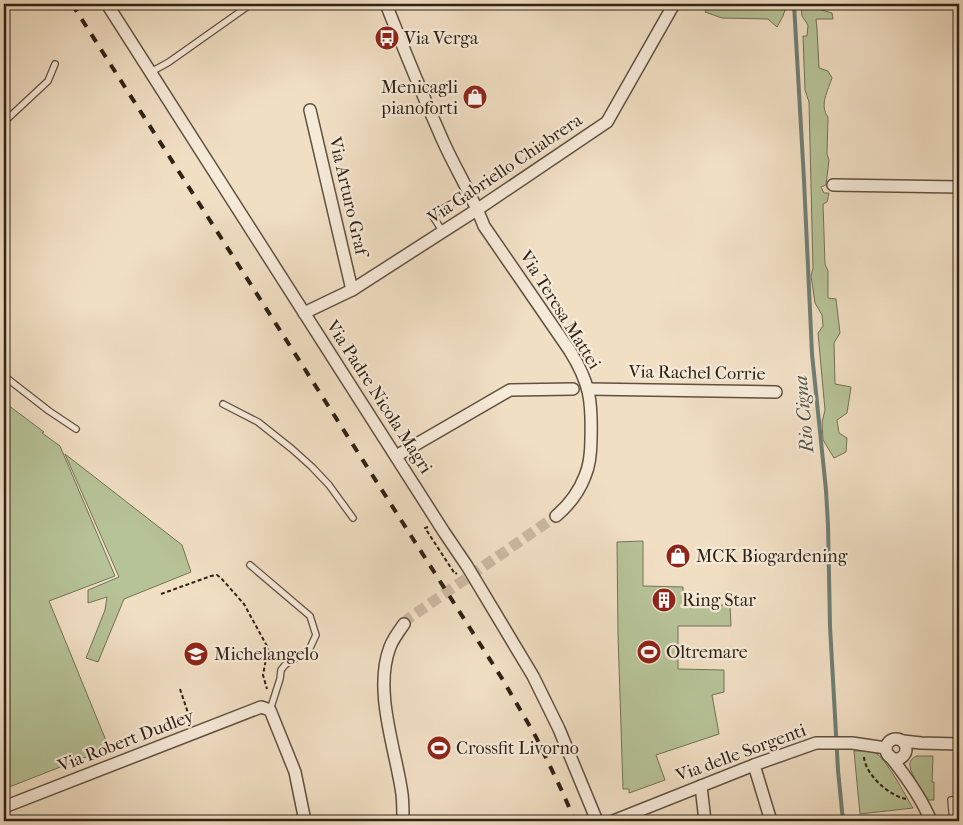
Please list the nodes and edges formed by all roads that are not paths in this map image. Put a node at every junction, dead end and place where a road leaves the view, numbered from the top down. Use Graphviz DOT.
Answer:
graph roads {
  1 [pos="107,4"];
  2 [pos="251,4"];
  3 [pos="386,4"];
  4 [pos="674,4"];
  5 [pos="55,64"];
  6 [pos="151,72"];
  7 [pos="310,110"];
  8 [pos="4,122"];
  9 [pos="833,185"];
  10 [pos="959,188"];
  11 [pos="451,204"];
  12 [pos="478,209"];
  13 [pos="443,232"];
  14 [pos="352,290"];
  15 [pos="304,313"];
  16 [pos="4,376"];
  17 [pos="573,389"];
  18 [pos="588,389"];
  19 [pos="776,392"];
  20 [pos="223,404"];
  21 [pos="76,429"];
  22 [pos="396,456"];
  23 [pos="556,516"];
  24 [pos="353,518"];
  25 [pos="250,566"];
  26 [pos="404,624"];
  27 [pos="266,709"];
  28 [pos="959,744"];
  29 [pos="904,749"];
  30 [pos="888,752"];
  31 [pos="754,765"];
  32 [pos="902,773"];
  33 [pos="701,786"];
  34 [pos="959,799"];
  35 [pos="4,807"];
  36 [pos="4,812"];
  37 [pos="927,819"];
  38 [pos="7,821"];
  39 [pos="305,821"];
  40 [pos="403,821"];
  41 [pos="597,821"];
  42 [pos="613,821"];
  43 [pos="705,821"];
  44 [pos="771,821"];
  45 [pos="953,821"];
  1 -- 6 [label="street, Via Padre Nicola Magri"];
  2 -- 6 [label="lane"];
  3 -- 12 [label="street, Via Teresa Mattei"];
  4 -- 12 [label="street, Via Gabriello Chiabrera"];
  5 -- 8 [label="lane"];
  6 -- 15 [label="street, Via Padre Nicola Magri"];
  7 -- 14 [label="street, Via Arturo Graf"];
  9 -- 10 [label="street"];
  11 -- 13 [label="lane"];
  12 -- 13 [label="street, Via Gabriello Chiabrera"];
  12 -- 18 [label="street, Via Teresa Mattei"];
  13 -- 14 [label="street, Via Gabriello Chiabrera"];
  14 -- 15 [label="street, Via Gabriello Chiabrera"];
  15 -- 22 [label="street, Via Padre Nicola Magri"];
  16 -- 21 [label="lane"];
  17 -- 22 [label="street"];
  18 -- 19 [label="street, Via Rachel Corrie"];
  18 -- 23 [label="street, Via Teresa Mattei"];
  20 -- 24 [label="lane"];
  22 -- 41 [label="street, Via Padre Nicola Magri"];
  25 -- 27 [label="lane"];
  26 -- 40 [label="street"];
  27 -- 35 [label="street, Via Robert Dudley"];
  27 -- 39 [label="street"];
  28 -- 29 [label="street"];
  29 -- 30 [label="street, Via delle Sorgenti"];
  29 -- 30 [label="street"];
  29 -- 32 [label="street"];
  30 -- 31 [label="street, Via delle Sorgenti"];
  30 -- 32 [label="street"];
  31 -- 33 [label="street, Via delle Sorgenti"];
  31 -- 44 [label="street"];
  32 -- 37 [label="street"];
  33 -- 42 [label="street, Via delle Sorgenti"];
  33 -- 43 [label="street"];
  34 -- 45 [label="lane"];
  36 -- 38 [label="lane"];
}
